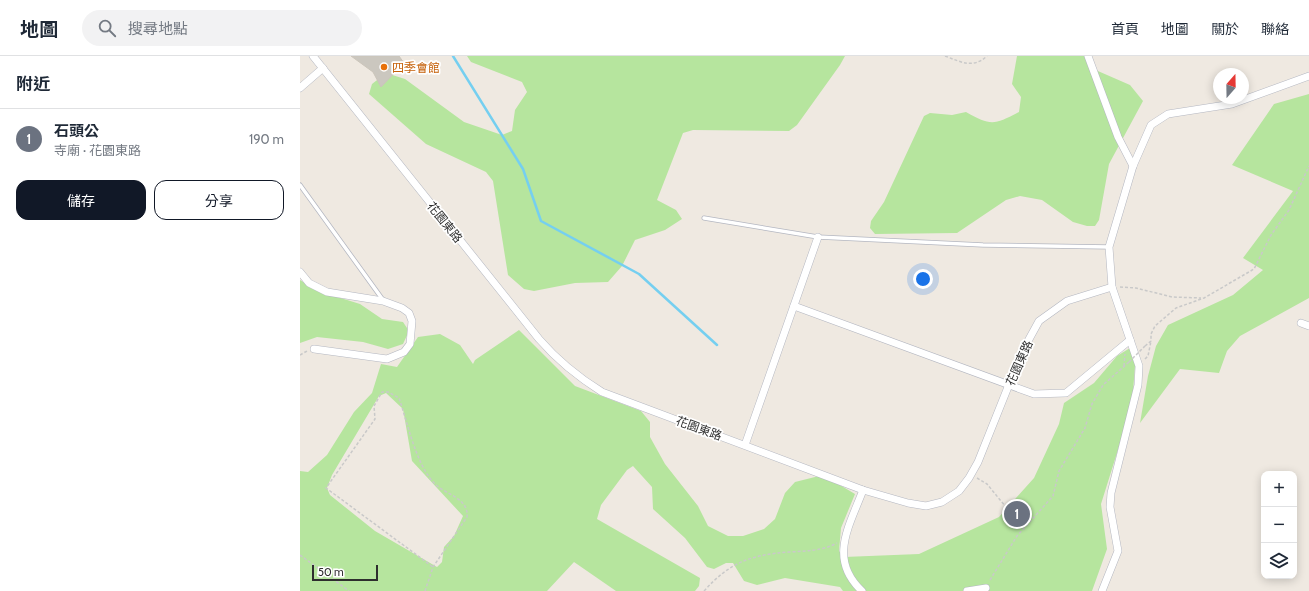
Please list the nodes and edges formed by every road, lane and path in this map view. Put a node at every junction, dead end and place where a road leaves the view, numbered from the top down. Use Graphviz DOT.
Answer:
graph roads {
  1 [pos="313,56"];
  2 [pos="945,56"];
  3 [pos="987,56"];
  4 [pos="1088,56"];
  5 [pos="323,68"];
  6 [pos="1309,76"];
  7 [pos="300,88"];
  8 [pos="1133,166"];
  9 [pos="1309,166"];
  10 [pos="300,185"];
  11 [pos="704,218"];
  12 [pos="818,237"];
  13 [pos="1109,248"];
  14 [pos="300,272"];
  15 [pos="1112,287"];
  16 [pos="1204,298"];
  17 [pos="383,301"];
  18 [pos="794,306"];
  19 [pos="1301,324"];
  20 [pos="1309,326"];
  21 [pos="1130,340"];
  22 [pos="1151,340"];
  23 [pos="314,349"];
  24 [pos="1138,366"];
  25 [pos="1009,385"];
  26 [pos="745,445"];
  27 [pos="971,475"];
  28 [pos="863,490"];
  29 [pos="1024,529"];
  30 [pos="844,540"];
  31 [pos="300,555"];
  32 [pos="434,567"];
  33 [pos="986,588"];
  34 [pos="349,591"];
  35 [pos="426,591"];
  36 [pos="704,591"];
  37 [pos="862,591"];
  38 [pos="966,591"];
  39 [pos="1102,591"];
  1 -- 5 [label="street, 花園東路"];
  2 -- 3 [label="path"];
  4 -- 8 [label="street"];
  5 -- 7 [label="street"];
  5 -- 26 [label="street, 花園東路"];
  6 -- 8 [label="street"];
  8 -- 13 [label="street"];
  9 -- 16 [label="path"];
  10 -- 17 [label="lane"];
  11 -- 12 [label="lane"];
  12 -- 13 [label="lane"];
  12 -- 18 [label="street"];
  13 -- 15 [label="street"];
  14 -- 17 [label="street"];
  15 -- 16 [label="path"];
  15 -- 21 [label="street"];
  15 -- 25 [label="street, 花園東路"];
  16 -- 22 [label="path"];
  17 -- 23 [label="street"];
  18 -- 25 [label="street"];
  18 -- 26 [label="street"];
  19 -- 20 [label="street"];
  21 -- 24 [label="street"];
  21 -- 25 [label="street"];
  22 -- 24 [label="path"];
  22 -- 29 [label="path, bridge"];
  24 -- 39 [label="street"];
  25 -- 27 [label="street, 花園東路"];
  26 -- 28 [label="street, 花園東路"];
  27 -- 28 [label="street, 花園東路"];
  27 -- 29 [label="path"];
  28 -- 30 [label="street"];
  29 -- 33 [label="path"];
  30 -- 36 [label="path"];
  30 -- 37 [label="street"];
  31 -- 34 [label="path"];
  32 -- 32 [label="path"];
  32 -- 35 [label="path"];
  33 -- 38 [label="street"];
}
